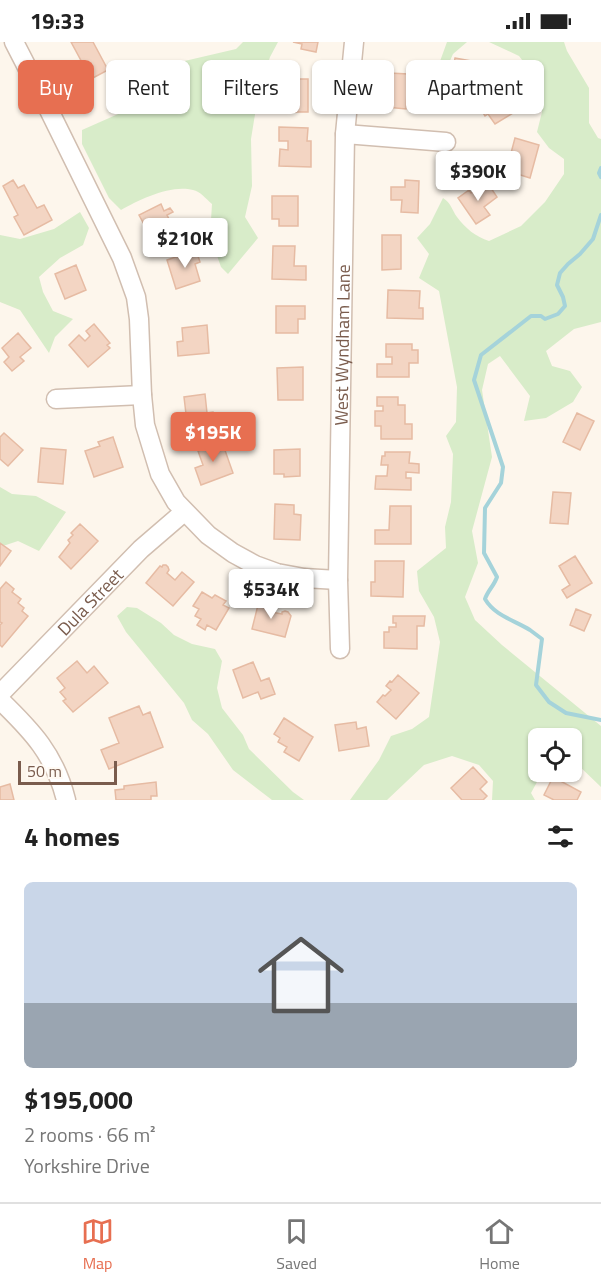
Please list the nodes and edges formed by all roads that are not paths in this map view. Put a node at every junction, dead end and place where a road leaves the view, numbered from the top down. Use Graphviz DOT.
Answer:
graph roads {
  1 [pos="14,42"];
  2 [pos="354,42"];
  3 [pos="345,134"];
  4 [pos="446,142"];
  5 [pos="142,394"];
  6 [pos="56,399"];
  7 [pos="184,512"];
  8 [pos="338,580"];
  9 [pos="340,649"];
  10 [pos="0,694"];
  11 [pos="0,700"];
  12 [pos="66,800"];
  1 -- 5 [label="street"];
  2 -- 3 [label="street, West Wyndham Lane"];
  3 -- 4 [label="street"];
  3 -- 8 [label="street, West Wyndham Lane"];
  5 -- 6 [label="street"];
  5 -- 7 [label="street"];
  7 -- 8 [label="street"];
  7 -- 10 [label="street, Dula Street"];
  8 -- 9 [label="street, West Wyndham Lane"];
  11 -- 12 [label="street"];
}
